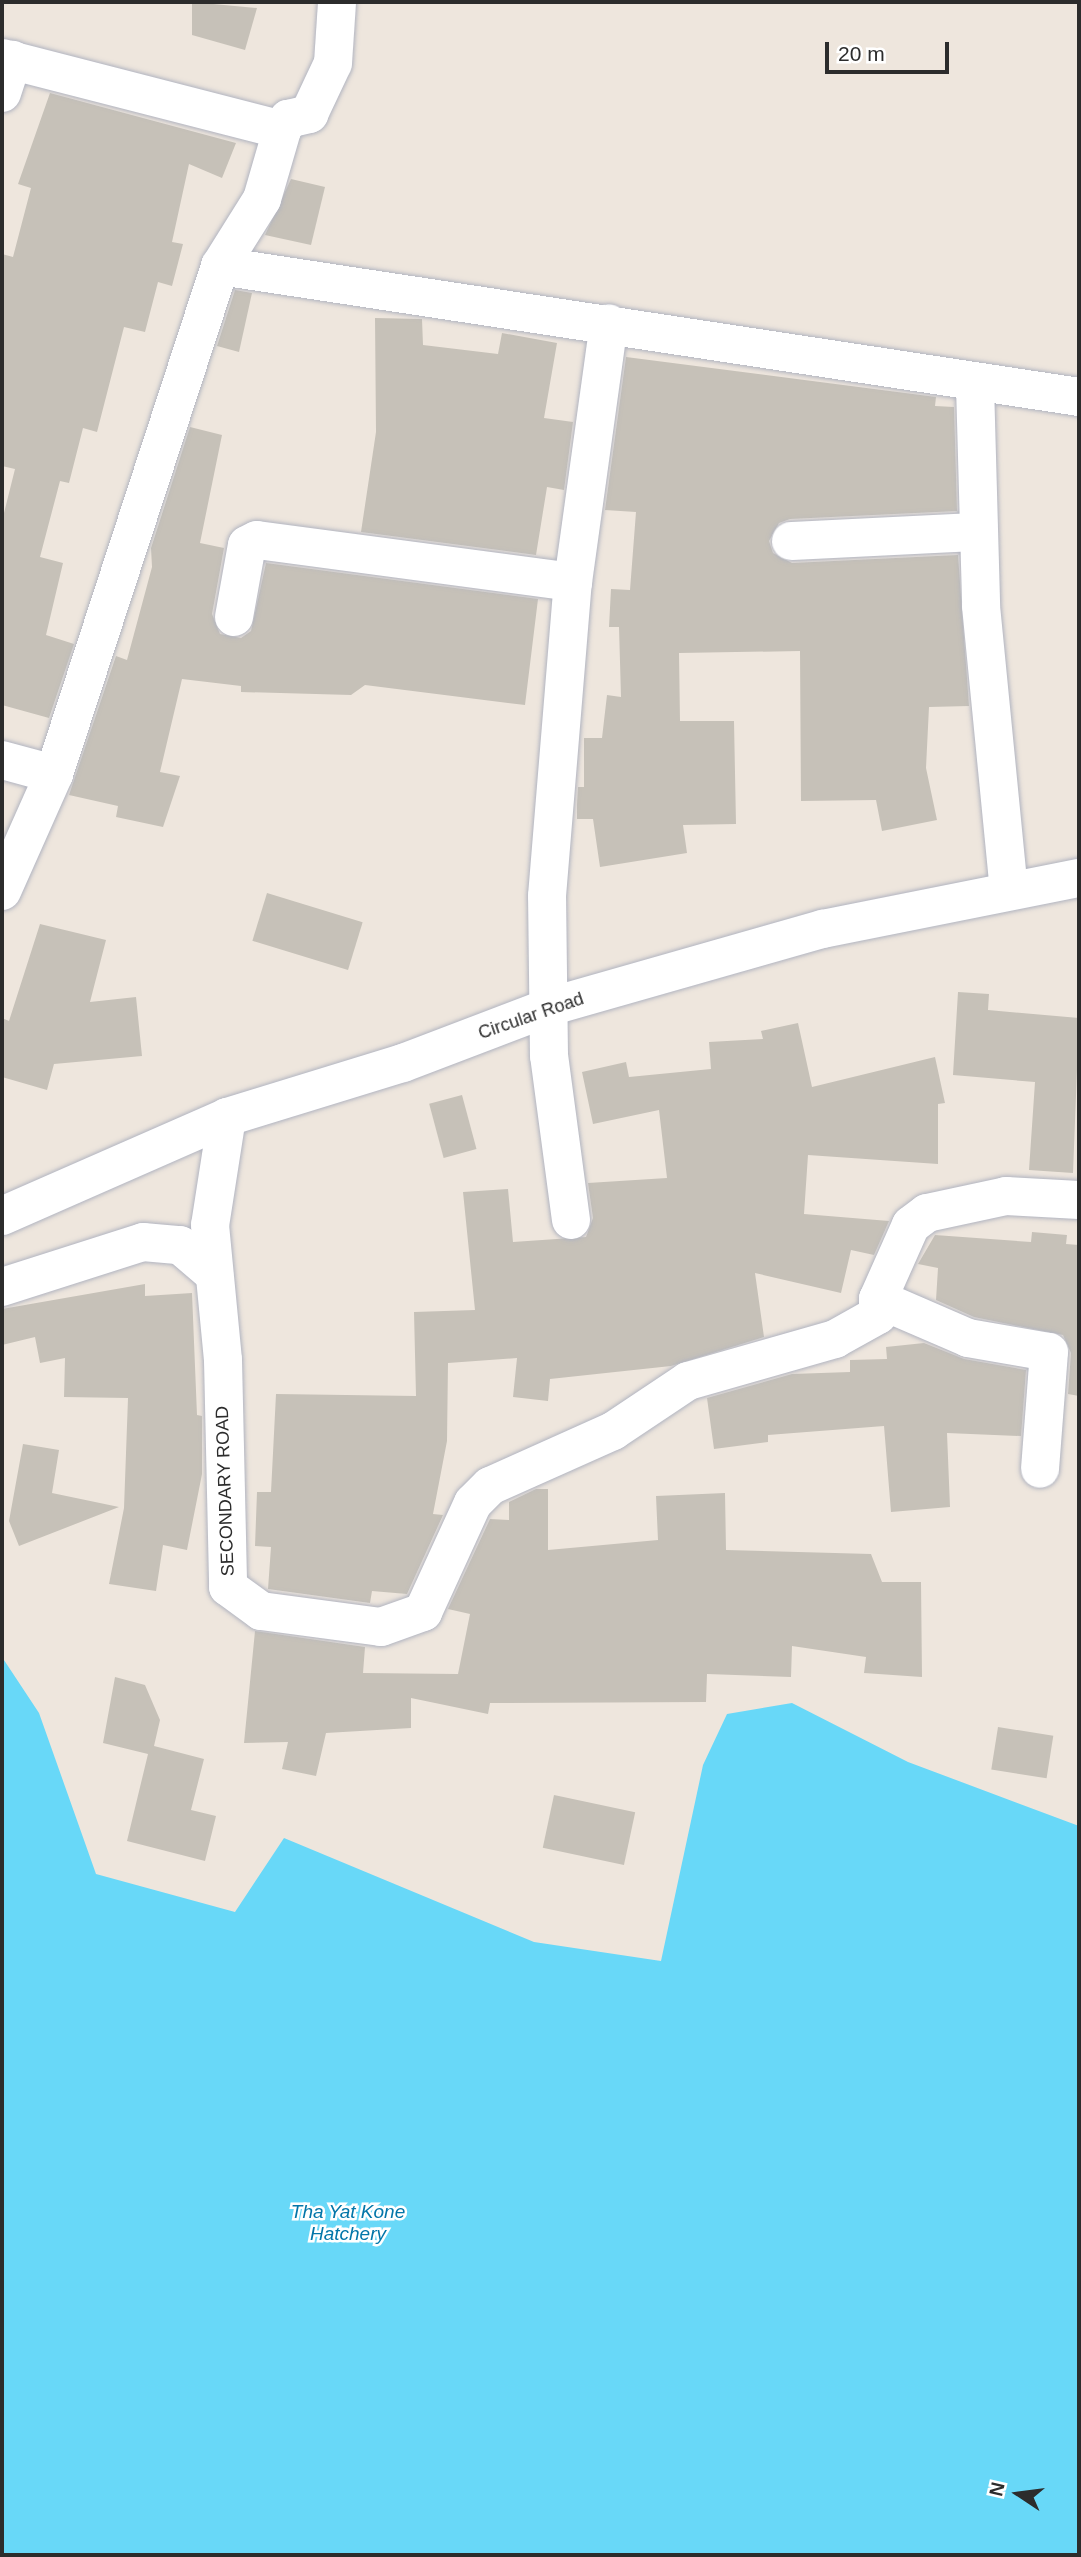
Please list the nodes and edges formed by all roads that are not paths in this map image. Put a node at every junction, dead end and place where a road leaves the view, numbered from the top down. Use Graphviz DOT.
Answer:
graph roads {
  1 [pos="337,2"];
  2 [pos="6,70"];
  3 [pos="282,130"];
  4 [pos="220,266"];
  5 [pos="609,323"];
  6 [pos="975,386"];
  7 [pos="1079,397"];
  8 [pos="976,532"];
  9 [pos="791,541"];
  10 [pos="573,582"];
  11 [pos="234,617"];
  12 [pos="2,760"];
  13 [pos="54,774"];
  14 [pos="1079,878"];
  15 [pos="1009,890"];
  16 [pos="2,891"];
  17 [pos="552,1006"];
  18 [pos="227,1117"];
  19 [pos="1079,1200"];
  20 [pos="2,1216"];
  21 [pos="571,1220"];
  22 [pos="214,1274"];
  23 [pos="2,1287"];
  24 [pos="878,1299"];
  25 [pos="1040,1469"];
  1 -- 3 [label="street"];
  2 -- 3 [label="street"];
  3 -- 4 [label="street"];
  4 -- 5 [label="street"];
  4 -- 13 [label="street"];
  5 -- 6 [label="street"];
  5 -- 10 [label="street"];
  6 -- 7 [label="street"];
  6 -- 8 [label="street"];
  8 -- 9 [label="street"];
  8 -- 15 [label="street"];
  10 -- 11 [label="street"];
  10 -- 17 [label="street"];
  12 -- 13 [label="street"];
  13 -- 16 [label="street"];
  14 -- 15 [label="street, Circular Road"];
  15 -- 17 [label="street, Circular Road"];
  17 -- 18 [label="street, Circular Road"];
  17 -- 21 [label="street"];
  18 -- 20 [label="street, Circular Road"];
  18 -- 22 [label="street, SECONDARY ROAD"];
  19 -- 24 [label="street, SECONDARY ROAD"];
  22 -- 23 [label="street"];
  22 -- 24 [label="street, SECONDARY ROAD"];
  24 -- 25 [label="street"];
}
